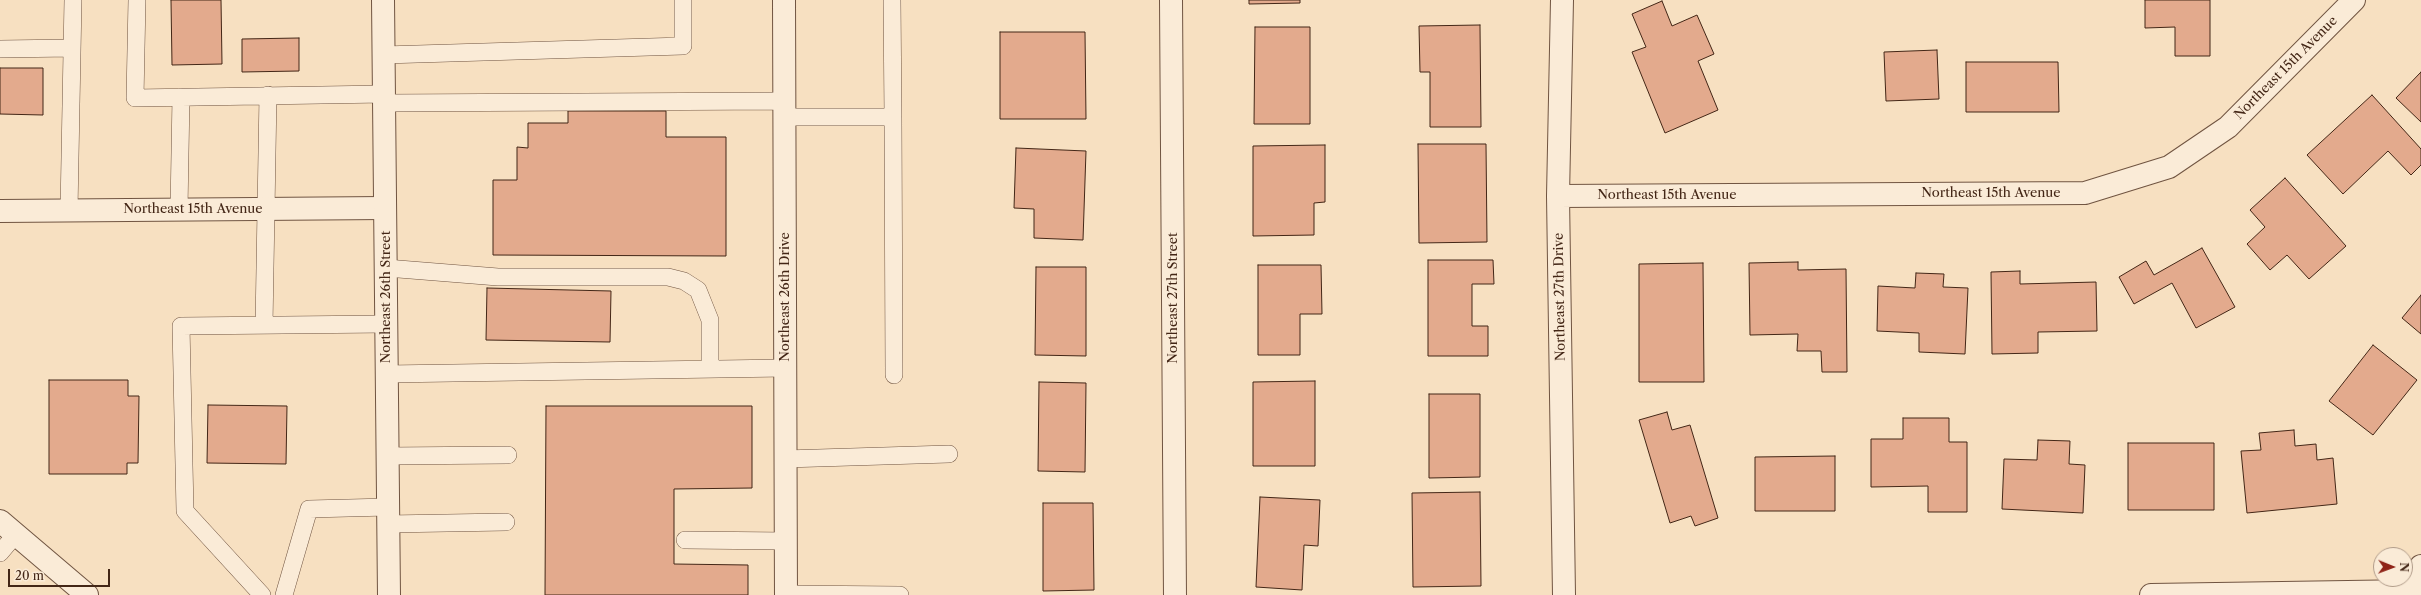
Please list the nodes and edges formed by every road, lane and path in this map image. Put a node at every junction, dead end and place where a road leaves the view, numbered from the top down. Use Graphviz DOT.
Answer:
graph roads {
  1 [pos="73,0"];
  2 [pos="137,0"];
  3 [pos="383,0"];
  4 [pos="683,0"];
  5 [pos="784,0"];
  6 [pos="892,0"];
  7 [pos="1171,0"];
  8 [pos="1562,0"];
  9 [pos="2354,0"];
  10 [pos="72,48"];
  11 [pos="0,49"];
  12 [pos="384,55"];
  13 [pos="268,95"];
  14 [pos="181,97"];
  15 [pos="384,99"];
  16 [pos="784,109"];
  17 [pos="893,117"];
  18 [pos="1558,196"];
  19 [pos="386,208"];
  20 [pos="178,209"];
  21 [pos="267,209"];
  22 [pos="0,210"];
  23 [pos="69,210"];
  24 [pos="386,268"];
  25 [pos="386,324"];
  26 [pos="264,325"];
  27 [pos="785,368"];
  28 [pos="710,369"];
  29 [pos="386,374"];
  30 [pos="894,375"];
  31 [pos="949,454"];
  32 [pos="508,455"];
  33 [pos="387,456"];
  34 [pos="785,459"];
  35 [pos="388,516"];
  36 [pos="506,522"];
  37 [pos="8,527"];
  38 [pos="685,540"];
  39 [pos="786,541"];
  40 [pos="0,553"];
  41 [pos="2421,566"];
  42 [pos="2413,593"];
  43 [pos="786,594"];
  44 [pos="87,595"];
  45 [pos="262,595"];
  46 [pos="284,595"];
  47 [pos="389,595"];
  48 [pos="900,595"];
  49 [pos="1175,595"];
  50 [pos="1564,595"];
  51 [pos="2151,595"];
  1 -- 10 [label="lane"];
  2 -- 14 [label="lane"];
  3 -- 12 [label="street, Northeast 26th Street"];
  4 -- 12 [label="lane"];
  5 -- 16 [label="street, Northeast 26th Drive"];
  6 -- 17 [label="lane"];
  7 -- 49 [label="street, Northeast 27th Street"];
  8 -- 18 [label="street, Northeast 27th Drive"];
  9 -- 18 [label="street, Northeast 15th Avenue"];
  10 -- 11 [label="lane"];
  10 -- 23 [label="lane"];
  12 -- 15 [label="street, Northeast 26th Street"];
  13 -- 14 [label="lane"];
  13 -- 15 [label="lane"];
  13 -- 21 [label="lane"];
  14 -- 20 [label="lane"];
  15 -- 16 [label="lane"];
  15 -- 19 [label="street, Northeast 26th Street"];
  16 -- 17 [label="lane"];
  16 -- 27 [label="street, Northeast 26th Drive"];
  17 -- 30 [label="lane"];
  18 -- 50 [label="street, Northeast 27th Drive"];
  19 -- 21 [label="street, Northeast 15th Avenue"];
  19 -- 24 [label="street, Northeast 26th Street"];
  20 -- 21 [label="street, Northeast 15th Avenue"];
  20 -- 23 [label="street, Northeast 15th Avenue"];
  21 -- 26 [label="lane"];
  22 -- 23 [label="street, Northeast 15th Avenue"];
  24 -- 25 [label="street, Northeast 26th Street"];
  24 -- 28 [label="lane"];
  25 -- 26 [label="lane"];
  25 -- 29 [label="street, Northeast 26th Street"];
  26 -- 45 [label="lane"];
  27 -- 28 [label="lane"];
  27 -- 34 [label="street, Northeast 26th Drive"];
  28 -- 29 [label="lane"];
  29 -- 33 [label="street, Northeast 26th Street"];
  31 -- 34 [label="lane"];
  32 -- 33 [label="lane"];
  33 -- 35 [label="street, Northeast 26th Street"];
  34 -- 39 [label="street, Northeast 26th Drive"];
  35 -- 36 [label="lane"];
  35 -- 46 [label="lane"];
  35 -- 47 [label="street, Northeast 26th Street"];
  37 -- 40 [label="lane"];
  37 -- 44 [label="street"];
  38 -- 39 [label="lane"];
  39 -- 43 [label="street, Northeast 26th Drive"];
  41 -- 42 [label="street"];
  42 -- 51 [label="street"];
  43 -- 48 [label="lane"];
}
